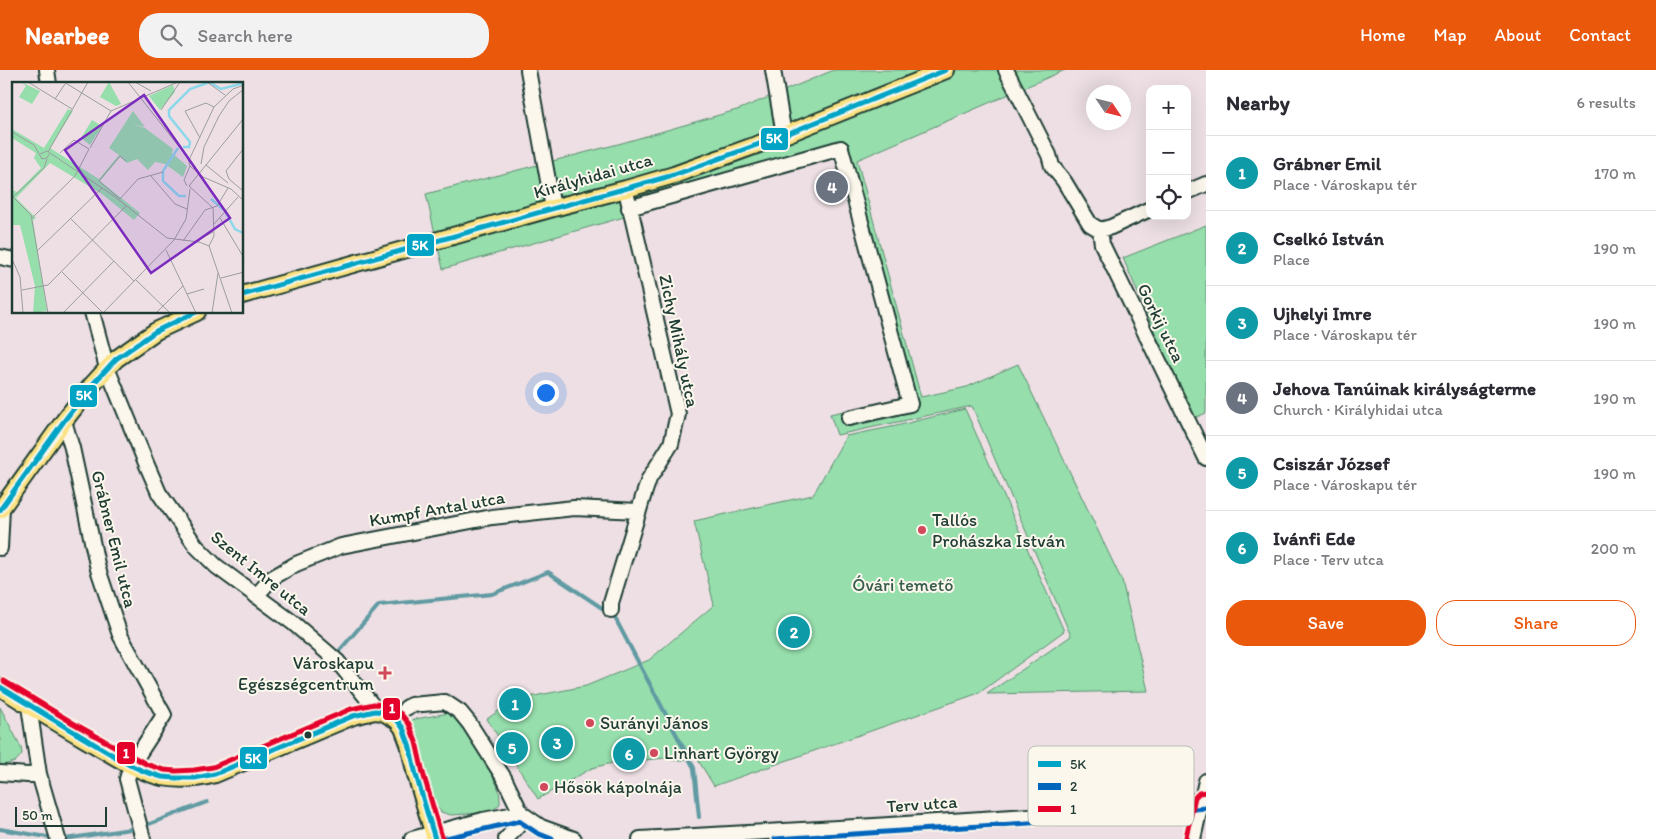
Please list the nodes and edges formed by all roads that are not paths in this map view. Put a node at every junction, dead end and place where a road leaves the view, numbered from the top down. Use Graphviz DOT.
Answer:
graph roads {
  1 [pos="528,70"];
  2 [pos="773,70"];
  3 [pos="946,70"];
  4 [pos="1006,70"];
  5 [pos="784,135"];
  6 [pos="1206,184"];
  7 [pos="626,190"];
  8 [pos="1191,190"];
  9 [pos="553,208"];
  10 [pos="629,208"];
  11 [pos="1146,211"];
  12 [pos="1100,230"];
  13 [pos="244,294"];
  14 [pos="93,314"];
  15 [pos="193,314"];
  16 [pos="107,368"];
  17 [pos="849,418"];
  18 [pos="64,421"];
  19 [pos="1206,458"];
  20 [pos="1,509"];
  21 [pos="639,511"];
  22 [pos="0,548"];
  23 [pos="256,596"];
  24 [pos="611,610"];
  25 [pos="0,687"];
  26 [pos="29,706"];
  27 [pos="406,708"];
  28 [pos="375,710"];
  29 [pos="131,766"];
  30 [pos="0,773"];
  31 [pos="39,774"];
  32 [pos="1206,781"];
  33 [pos="1204,800"];
  34 [pos="521,813"];
  35 [pos="1028,816"];
  36 [pos="141,831"];
  37 [pos="57,835"];
  38 [pos="434,836"];
  39 [pos="412,839"];
  40 [pos="506,839"];
  41 [pos="570,839"];
  42 [pos="574,839"];
  43 [pos="640,839"];
  44 [pos="1193,839"];
  1 -- 9 [label="street"];
  2 -- 5 [label="street"];
  3 -- 5 [label="main road, Királyhidai utca"];
  4 -- 12 [label="street, Gorkij utca"];
  5 -- 7 [label="main road, Királyhidai utca"];
  6 -- 8 [label="street"];
  7 -- 9 [label="main road, Királyhidai utca"];
  7 -- 10 [label="street, Zichy Mihály utca"];
  9 -- 13 [label="main road, Királyhidai utca"];
  10 -- 17 [label="street"];
  10 -- 21 [label="street, Zichy Mihály utca"];
  11 -- 12 [label="street"];
  12 -- 19 [label="street, Gorkij utca"];
  14 -- 16 [label="street, Szent Imre utca"];
  15 -- 16 [label="main road"];
  16 -- 18 [label="main road"];
  16 -- 23 [label="street, Szent Imre utca"];
  18 -- 20 [label="main road"];
  18 -- 29 [label="street, Grábner Emil utca"];
  20 -- 22 [label="street"];
  21 -- 23 [label="street, Kumpf Antal utca"];
  21 -- 24 [label="street, Zichy Mihály utca"];
  23 -- 28 [label="street, Szent Imre utca"];
  25 -- 26 [label="main road"];
  26 -- 29 [label="main road"];
  26 -- 31 [label="street"];
  27 -- 34 [label="street"];
  28 -- 29 [label="main road"];
  28 -- 38 [label="main road"];
  29 -- 36 [label="street"];
  30 -- 31 [label="street"];
  31 -- 37 [label="street"];
  32 -- 33 [label="street"];
  33 -- 44 [label="street"];
  34 -- 38 [label="street"];
  34 -- 40 [label="street"];
  34 -- 41 [label="street"];
  35 -- 43 [label="street, Terv utca"];
  38 -- 39 [label="street"];
  41 -- 42 [label="street"];
}
